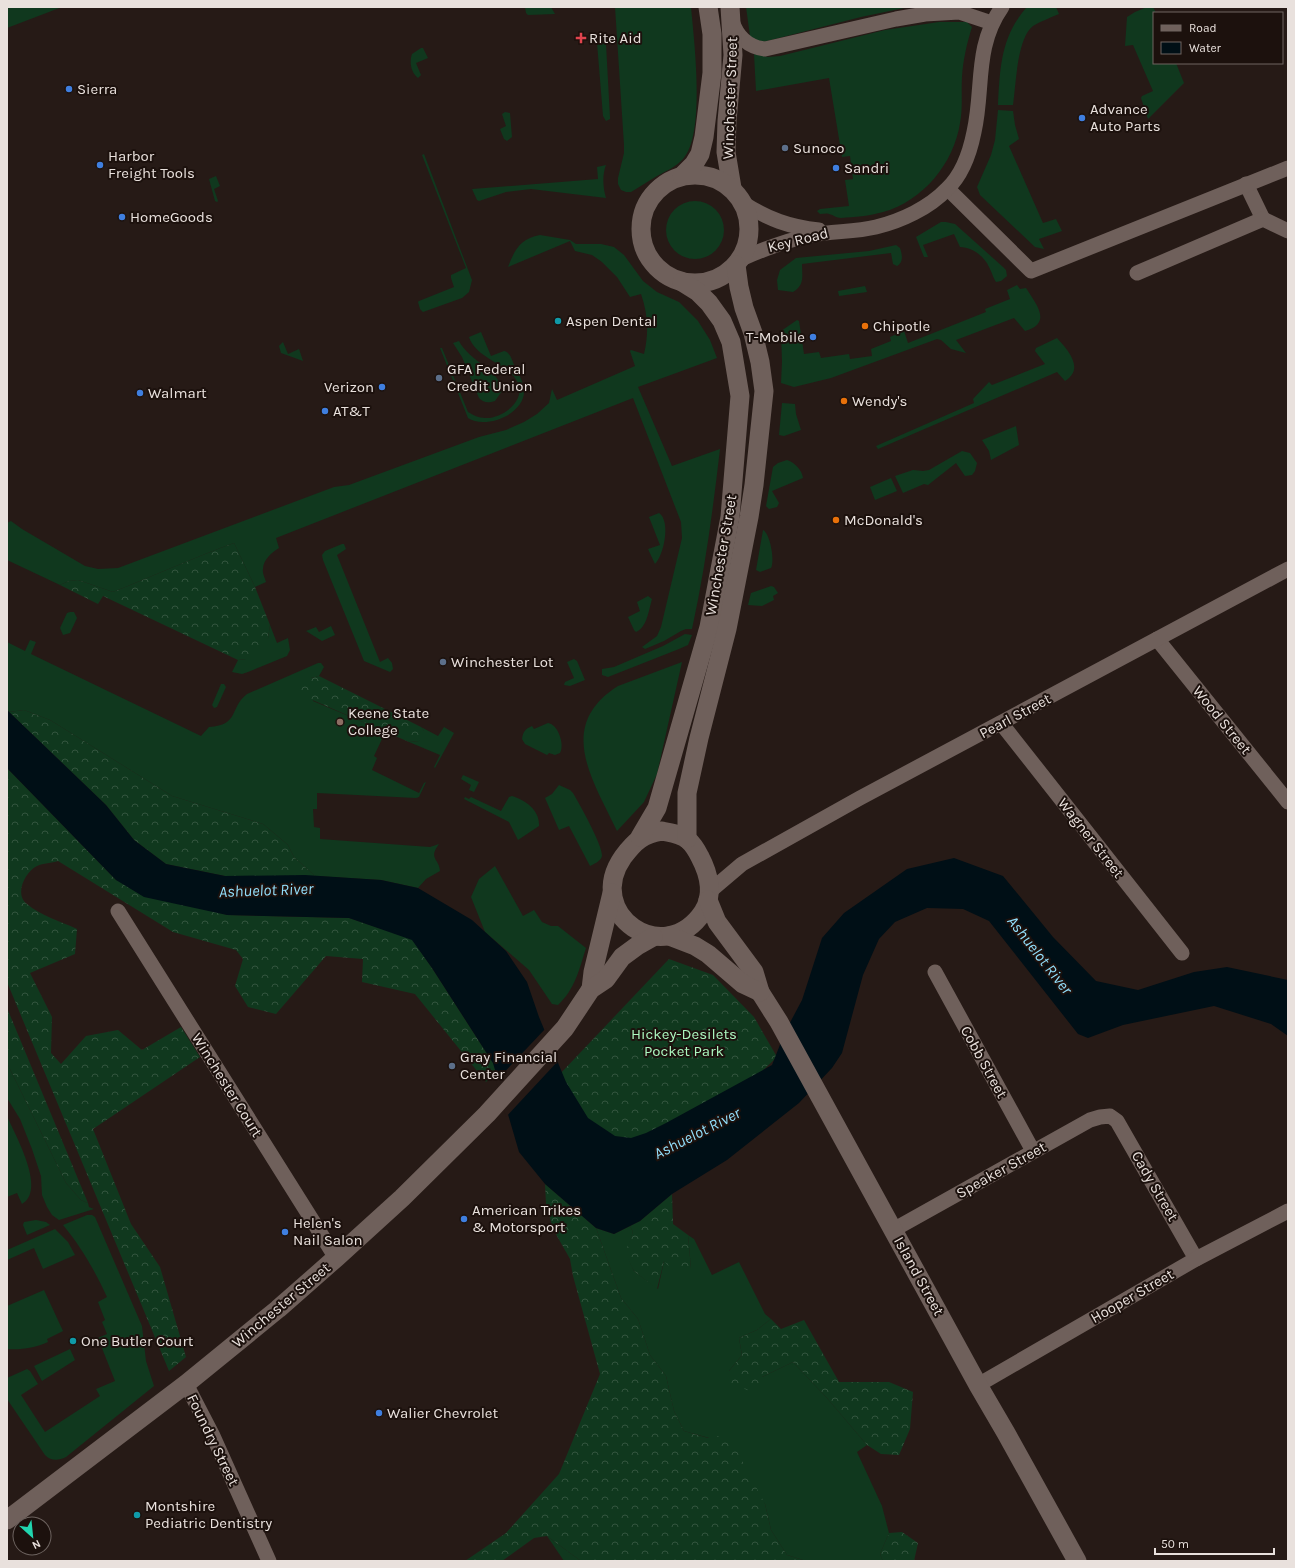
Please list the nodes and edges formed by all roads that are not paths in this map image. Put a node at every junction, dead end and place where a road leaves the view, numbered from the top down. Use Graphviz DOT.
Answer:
graph roads {
  1 [pos="708,7"];
  2 [pos="731,13"];
  3 [pos="997,15"];
  4 [pos="1288,168"];
  5 [pos="682,176"];
  6 [pos="1246,184"];
  7 [pos="948,189"];
  8 [pos="738,196"];
  9 [pos="1263,219"];
  10 [pos="836,231"];
  11 [pos="1288,231"];
  12 [pos="738,262"];
  13 [pos="1137,273"];
  14 [pos="682,282"];
  15 [pos="1288,569"];
  16 [pos="1157,639"];
  17 [pos="1001,723"];
  18 [pos="1288,802"];
  19 [pos="640,838"];
  20 [pos="687,839"];
  21 [pos="742,864"];
  22 [pos="706,869"];
  23 [pos="612,893"];
  24 [pos="708,896"];
  25 [pos="118,911"];
  26 [pos="661,936"];
  27 [pos="1182,952"];
  28 [pos="935,972"];
  29 [pos="592,989"];
  30 [pos="760,992"];
  31 [pos="1110,1116"];
  32 [pos="1033,1151"];
  33 [pos="1288,1211"];
  34 [pos="893,1230"];
  35 [pos="336,1258"];
  36 [pos="1196,1259"];
  37 [pos="186,1384"];
  38 [pos="978,1385"];
  39 [pos="7,1520"];
  40 [pos="269,1561"];
  41 [pos="1077,1561"];
  1 -- 5 [label="street, Winchester Street"];
  2 -- 3 [label="street"];
  2 -- 8 [label="street, Winchester Street"];
  3 -- 7 [label="street"];
  4 -- 6 [label="street"];
  5 -- 8 [label="street"];
  5 -- 14 [label="street"];
  6 -- 7 [label="street"];
  6 -- 9 [label="street"];
  7 -- 10 [label="street"];
  8 -- 10 [label="street, Key Road"];
  8 -- 12 [label="street"];
  9 -- 11 [label="street"];
  9 -- 13 [label="street"];
  10 -- 12 [label="street, Key Road"];
  12 -- 14 [label="street"];
  12 -- 20 [label="street, Winchester Street"];
  14 -- 19 [label="street, Winchester Street"];
  15 -- 16 [label="street, Pearl Street"];
  16 -- 17 [label="street, Pearl Street"];
  16 -- 18 [label="street, Wood Street"];
  17 -- 21 [label="street, Pearl Street"];
  17 -- 27 [label="street, Wagner Street"];
  19 -- 20 [label="street"];
  19 -- 23 [label="street"];
  20 -- 22 [label="street"];
  21 -- 22 [label="street, Pearl Street"];
  21 -- 24 [label="street, Pearl Street"];
  22 -- 24 [label="street"];
  23 -- 26 [label="street"];
  23 -- 29 [label="street, Winchester Street"];
  24 -- 26 [label="street"];
  24 -- 30 [label="street, Island Street"];
  25 -- 35 [label="street, Winchester Court"];
  26 -- 29 [label="street, Winchester Street"];
  26 -- 30 [label="street"];
  28 -- 32 [label="street, Cobb Street"];
  29 -- 35 [label="street, Winchester Street"];
  30 -- 34 [label="street, Island Street"];
  31 -- 32 [label="street, Speaker Street"];
  31 -- 36 [label="street, Cady Street"];
  32 -- 34 [label="street, Speaker Street"];
  33 -- 36 [label="street, Hooper Street"];
  34 -- 38 [label="street, Island Street"];
  35 -- 37 [label="street, Winchester Street"];
  36 -- 38 [label="street, Hooper Street"];
  37 -- 39 [label="street, Winchester Street"];
  37 -- 40 [label="street, Foundry Street"];
  38 -- 41 [label="street, Island Street"];
}
